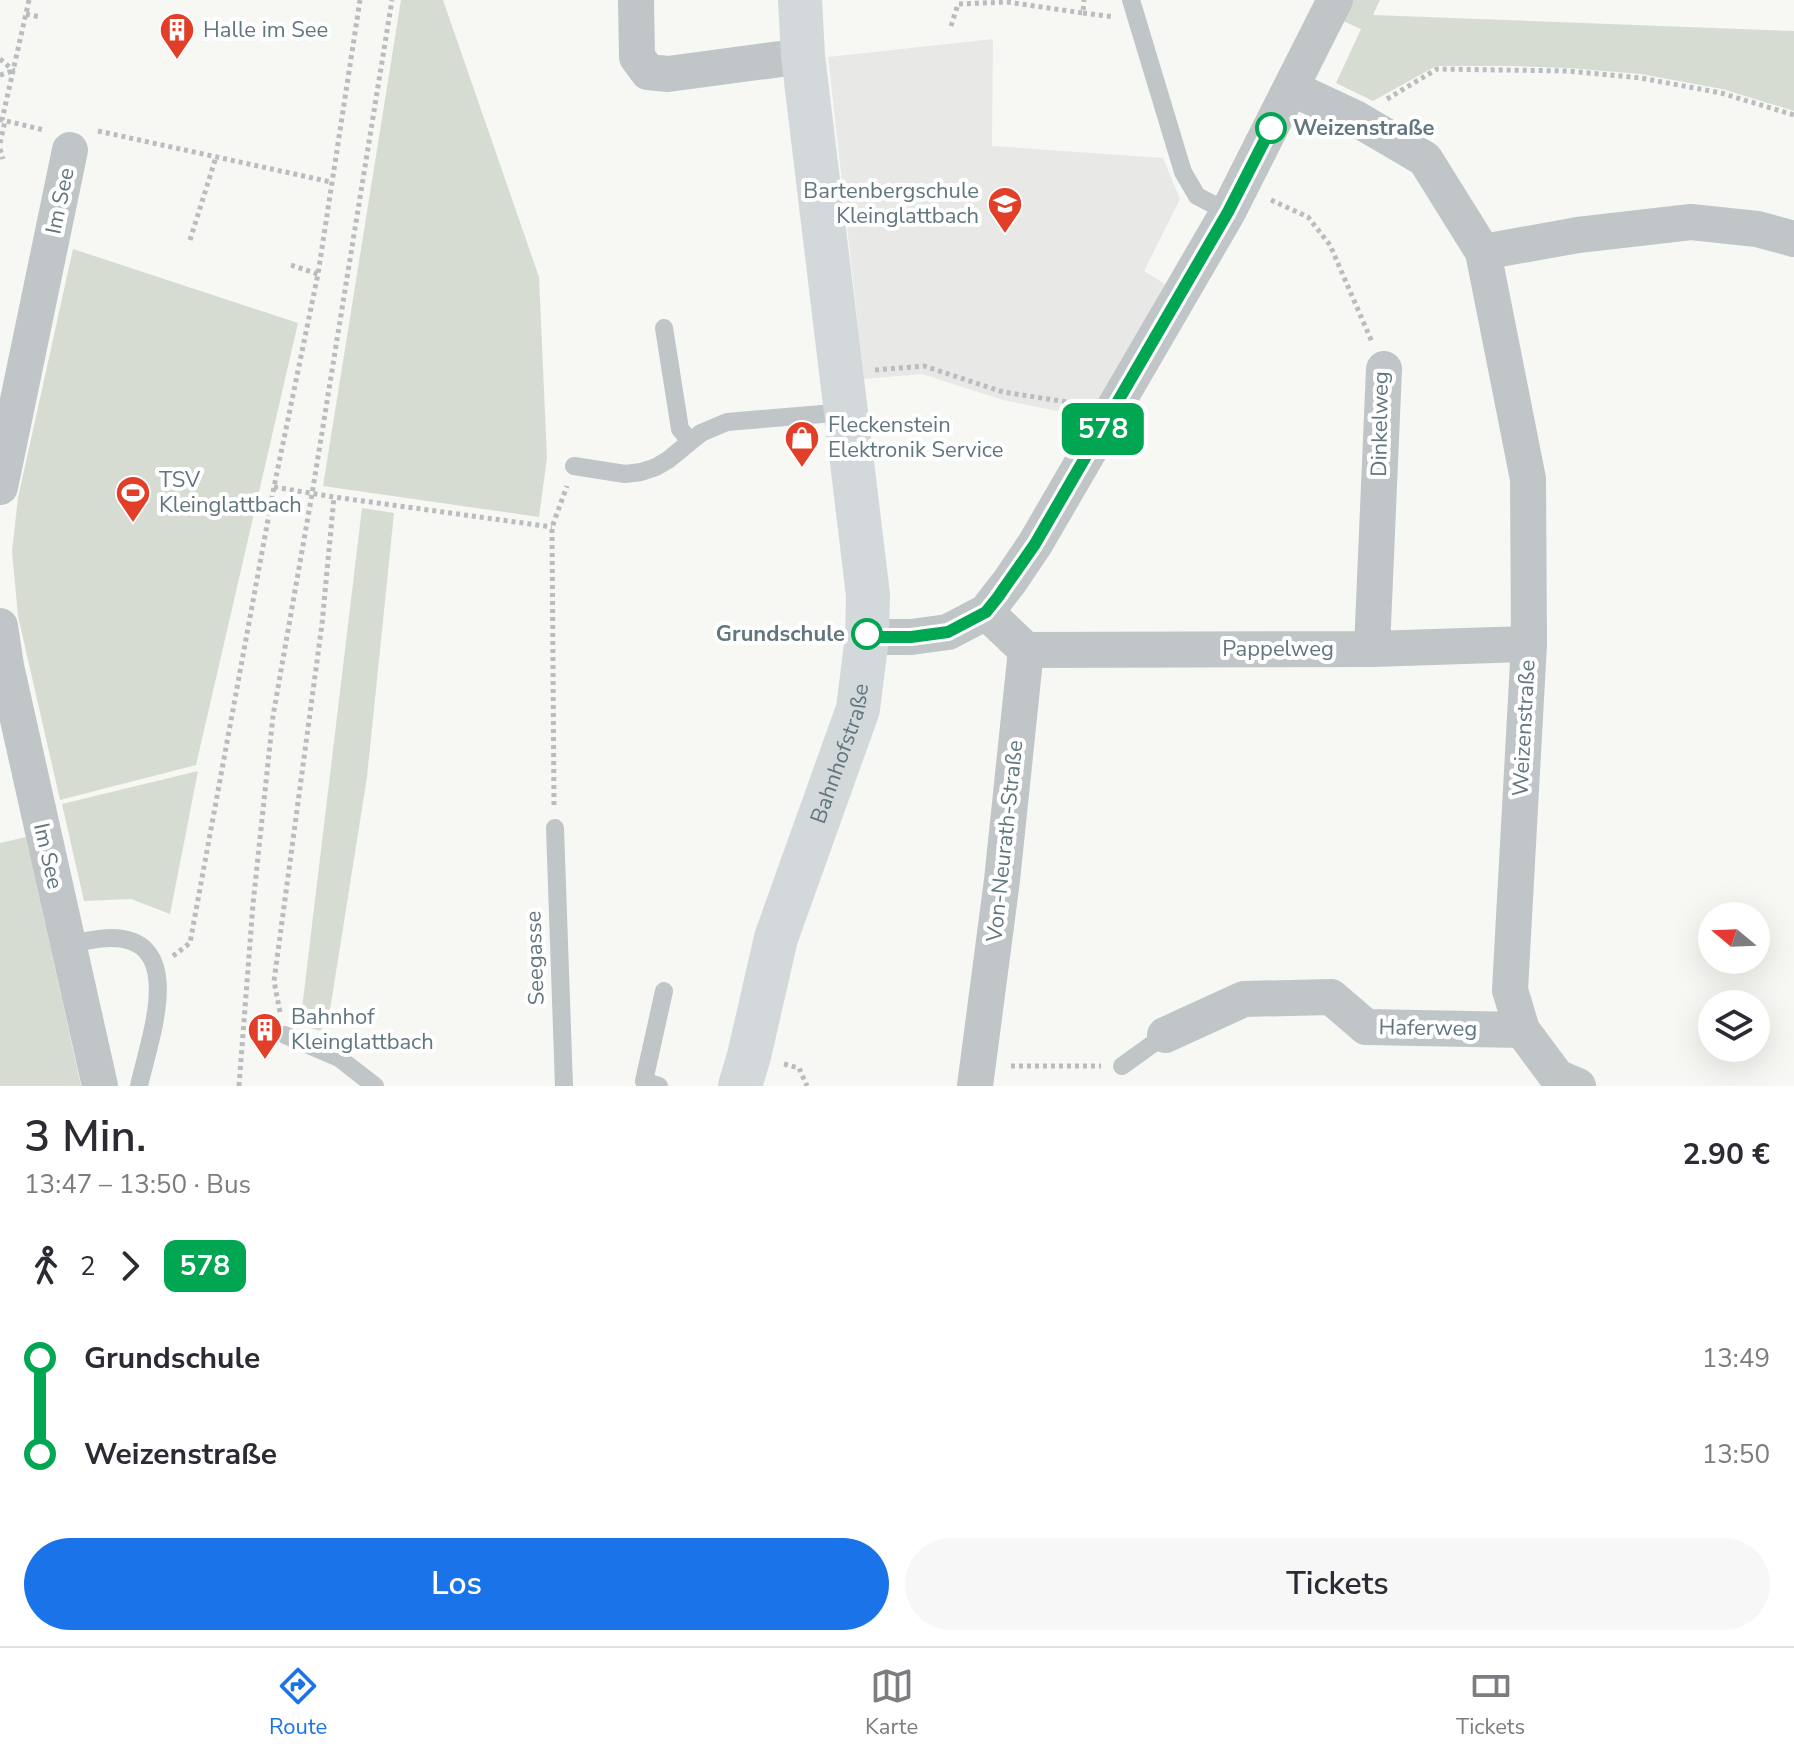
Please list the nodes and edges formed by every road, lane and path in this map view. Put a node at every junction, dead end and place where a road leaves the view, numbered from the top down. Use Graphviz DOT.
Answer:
graph roads {
  1 [pos="29,0"];
  2 [pos="360,0"];
  3 [pos="392,0"];
  4 [pos="636,0"];
  5 [pos="800,0"];
  6 [pos="1084,0"];
  7 [pos="1131,0"];
  8 [pos="1335,0"];
  9 [pos="1083,13"];
  10 [pos="26,14"];
  11 [pos="1100,15"];
  12 [pos="40,17"];
  13 [pos="951,26"];
  14 [pos="803,56"];
  15 [pos="0,59"];
  16 [pos="14,71"];
  17 [pos="0,75"];
  18 [pos="1291,88"];
  19 [pos="1794,115"];
  20 [pos="1355,118"];
  21 [pos="5,121"];
  22 [pos="72,144"];
  23 [pos="0,146"];
  24 [pos="216,157"];
  25 [pos="3,159"];
  26 [pos="331,182"];
  27 [pos="1228,212"];
  28 [pos="1308,217"];
  29 [pos="1794,239"];
  30 [pos="190,240"];
  31 [pos="1483,252"];
  32 [pos="291,265"];
  33 [pos="318,274"];
  34 [pos="664,328"];
  35 [pos="1384,369"];
  36 [pos="868,370"];
  37 [pos="846,412"];
  38 [pos="1111,415"];
  39 [pos="690,441"];
  40 [pos="571,474"];
  41 [pos="0,487"];
  42 [pos="274,487"];
  43 [pos="312,494"];
  44 [pos="334,497"];
  45 [pos="552,527"];
  46 [pos="986,612"];
  47 [pos="0,626"];
  48 [pos="867,637"];
  49 [pos="1529,644"];
  50 [pos="1372,649"];
  51 [pos="1026,650"];
  52 [pos="3,666"];
  53 [pos="555,828"];
  54 [pos="68,944"];
  55 [pos="157,969"];
  56 [pos="664,991"];
  57 [pos="1522,1030"];
  58 [pos="285,1035"];
  59 [pos="1165,1035"];
  60 [pos="1013,1066"];
  61 [pos="1122,1066"];
  62 [pos="799,1068"];
  63 [pos="100,1086"];
  64 [pos="139,1086"];
  65 [pos="239,1086"];
  66 [pos="375,1086"];
  67 [pos="564,1086"];
  68 [pos="659,1086"];
  69 [pos="740,1086"];
  70 [pos="807,1086"];
  71 [pos="975,1086"];
  72 [pos="1578,1086"];
  1 -- 10 [label="path"];
  2 -- 26 [label="path"];
  3 -- 43 [label="path"];
  4 -- 14 [label="street"];
  5 -- 14 [label="main road, Bahnhofstraße"];
  6 -- 9 [label="path"];
  7 -- 27 [label="lane"];
  8 -- 18 [label="street"];
  9 -- 11 [label="path"];
  9 -- 13 [label="path"];
  10 -- 12 [label="path"];
  10 -- 16 [label="path"];
  14 -- 37 [label="main road, Bahnhofstraße"];
  15 -- 16 [label="path"];
  16 -- 17 [label="path"];
  16 -- 21 [label="path"];
  18 -- 20 [label="street, Weizenstraße"];
  18 -- 27 [label="street"];
  19 -- 20 [label="path"];
  20 -- 31 [label="street, Weizenstraße"];
  21 -- 22 [label="path"];
  21 -- 23 [label="path"];
  22 -- 24 [label="path"];
  22 -- 41 [label="street, Im See"];
  23 -- 25 [label="path"];
  24 -- 26 [label="path"];
  24 -- 30 [label="path"];
  26 -- 33 [label="path"];
  27 -- 38 [label="street"];
  28 -- 35 [label="path, Dinkelweg"];
  29 -- 31 [label="street"];
  31 -- 49 [label="street, Weizenstraße"];
  32 -- 33 [label="path"];
  33 -- 42 [label="path"];
  34 -- 39 [label="lane"];
  35 -- 50 [label="street, Dinkelweg"];
  36 -- 38 [label="path"];
  37 -- 39 [label="lane"];
  37 -- 48 [label="main road, Bahnhofstraße"];
  38 -- 46 [label="street"];
  39 -- 40 [label="lane"];
  40 -- 45 [label="path"];
  42 -- 43 [label="path"];
  42 -- 55 [label="path"];
  43 -- 44 [label="path"];
  43 -- 65 [label="path"];
  44 -- 45 [label="path"];
  44 -- 58 [label="path"];
  45 -- 53 [label="path"];
  46 -- 48 [label="street"];
  46 -- 51 [label="street"];
  47 -- 52 [label="street, Im See"];
  48 -- 69 [label="main road, Bahnhofstraße"];
  49 -- 50 [label="street, Pappelweg"];
  49 -- 57 [label="street, Weizenstraße"];
  50 -- 51 [label="street, Pappelweg"];
  51 -- 71 [label="street, Von-Neurath-Straße"];
  52 -- 54 [label="street, Im See"];
  53 -- 67 [label="lane, Seegasse"];
  54 -- 55 [label="lane"];
  54 -- 63 [label="street, Im See"];
  55 -- 64 [label="lane"];
  56 -- 68 [label="lane"];
  57 -- 59 [label="street, Haferweg"];
  57 -- 72 [label="street, Weizenstraße"];
  58 -- 66 [label="lane"];
  59 -- 61 [label="lane, Haferweg"];
  60 -- 61 [label="path"];
  62 -- 70 [label="path"];
}
